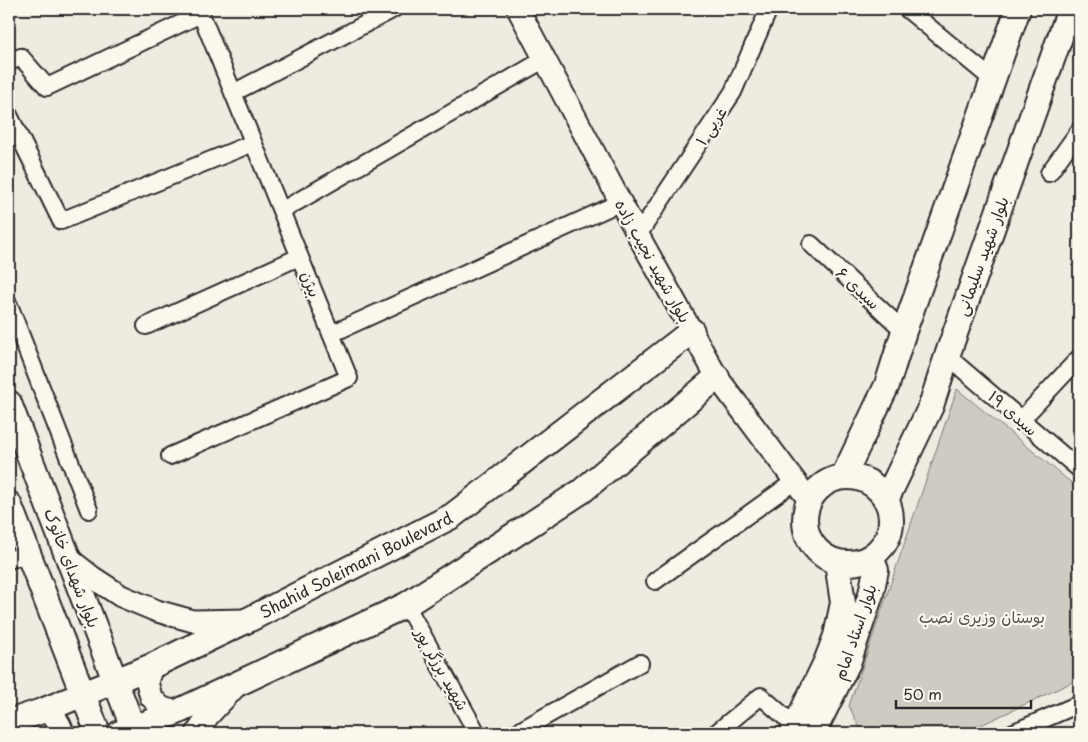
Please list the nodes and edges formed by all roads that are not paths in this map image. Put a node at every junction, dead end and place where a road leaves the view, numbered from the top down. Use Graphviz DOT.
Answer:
graph roads {
  1 [pos="394,9"];
  2 [pos="518,9"];
  3 [pos="768,9"];
  4 [pos="907,9"];
  5 [pos="1018,9"];
  6 [pos="1070,9"];
  7 [pos="200,11"];
  8 [pos="545,59"];
  9 [pos="9,62"];
  10 [pos="994,80"];
  11 [pos="233,93"];
  12 [pos="9,115"];
  13 [pos="1079,131"];
  14 [pos="254,143"];
  15 [pos="1049,173"];
  16 [pos="621,202"];
  17 [pos="281,211"];
  18 [pos="638,235"];
  19 [pos="811,244"];
  20 [pos="300,257"];
  21 [pos="9,305"];
  22 [pos="146,326"];
  23 [pos="692,331"];
  24 [pos="904,331"];
  25 [pos="331,334"];
  26 [pos="947,356"];
  27 [pos="1079,358"];
  28 [pos="717,377"];
  29 [pos="9,403"];
  30 [pos="1021,420"];
  31 [pos="170,456"];
  32 [pos="1079,469"];
  33 [pos="842,476"];
  34 [pos="802,490"];
  35 [pos="886,500"];
  36 [pos="9,504"];
  37 [pos="88,510"];
  38 [pos="18,556"];
  39 [pos="871,557"];
  40 [pos="68,558"];
  41 [pos="837,562"];
  42 [pos="655,581"];
  43 [pos="406,605"];
  44 [pos="248,620"];
  45 [pos="640,663"];
  46 [pos="152,666"];
  47 [pos="115,681"];
  48 [pos="238,684"];
  49 [pos="83,694"];
  50 [pos="1079,704"];
  51 [pos="42,711"];
  52 [pos="177,712"];
  53 [pos="9,722"];
  54 [pos="800,731"];
  55 [pos="129,732"];
  56 [pos="63,733"];
  57 [pos="98,733"];
  58 [pos="197,733"];
  59 [pos="477,733"];
  60 [pos="516,733"];
  61 [pos="716,733"];
  62 [pos="1012,733"];
  1 -- 11 [label="street"];
  2 -- 8 [label="street, بلوار شهید نجیب زاده"];
  3 -- 18 [label="street, غربی ۱"];
  4 -- 10 [label="street"];
  5 -- 10 [label="main road"];
  6 -- 26 [label="main road, بلوار شهید سلیمانی"];
  7 -- 9 [label="street"];
  7 -- 11 [label="street, بیژن"];
  8 -- 16 [label="street, بلوار شهید نجیب زاده"];
  8 -- 17 [label="street"];
  10 -- 24 [label="main road"];
  11 -- 14 [label="street, بیژن"];
  12 -- 14 [label="street"];
  13 -- 15 [label="street"];
  14 -- 17 [label="street, بیژن"];
  16 -- 18 [label="street, بلوار شهید نجیب زاده"];
  16 -- 25 [label="street"];
  17 -- 20 [label="street, بیژن"];
  18 -- 23 [label="street, بلوار شهید نجیب زاده"];
  19 -- 24 [label="street, سیدی ۶"];
  20 -- 22 [label="street"];
  20 -- 25 [label="street, بیژن"];
  21 -- 37 [label="street"];
  23 -- 28 [label="street, بلوار شهید نجیب زاده"];
  23 -- 44 [label="main road, Shahid Soleimani Boulevard"];
  24 -- 33 [label="main road"];
  25 -- 31 [label="street, بیژن"];
  26 -- 30 [label="street, سیدی ۱۹"];
  26 -- 35 [label="main road, بلوار شهید سلیمانی"];
  27 -- 30 [label="street"];
  28 -- 34 [label="street, بلوار شهید نجیب زاده"];
  28 -- 43 [label="main road"];
  29 -- 40 [label="main road, بلوار شهدای خانوک"];
  30 -- 32 [label="street, سیدی ۱۹"];
  33 -- 34 [label="main road"];
  33 -- 35 [label="main road"];
  34 -- 41 [label="main road"];
  34 -- 42 [label="street"];
  35 -- 39 [label="main road"];
  36 -- 38 [label="main road"];
  38 -- 49 [label="main road"];
  39 -- 41 [label="main road"];
  39 -- 54 [label="main road, بلوار استاد امام"];
  40 -- 44 [label="street"];
  40 -- 47 [label="main road, بلوار شهدای خانوک"];
  41 -- 54 [label="main road, بلوار استاد امام"];
  43 -- 48 [label="main road"];
  43 -- 59 [label="street, شهید برزگر پور"];
  44 -- 46 [label="main road, Shahid Soleimani Boulevard"];
  45 -- 60 [label="street"];
  46 -- 47 [label="main road, Shahid Soleimani Boulevard"];
  46 -- 52 [label="street"];
  47 -- 49 [label="main road, Shahid Soleimani Boulevard"];
  47 -- 55 [label="main road, بلوار شهدای خانوک"];
  48 -- 52 [label="main road"];
  48 -- 58 [label="street"];
  49 -- 51 [label="main road, Shahid Soleimani Boulevard"];
  49 -- 57 [label="main road"];
  50 -- 62 [label="street"];
  51 -- 53 [label="main road, Shahid Soleimani Boulevard"];
  51 -- 56 [label="street"];
  52 -- 55 [label="main road"];
  54 -- 61 [label="street"];
}
